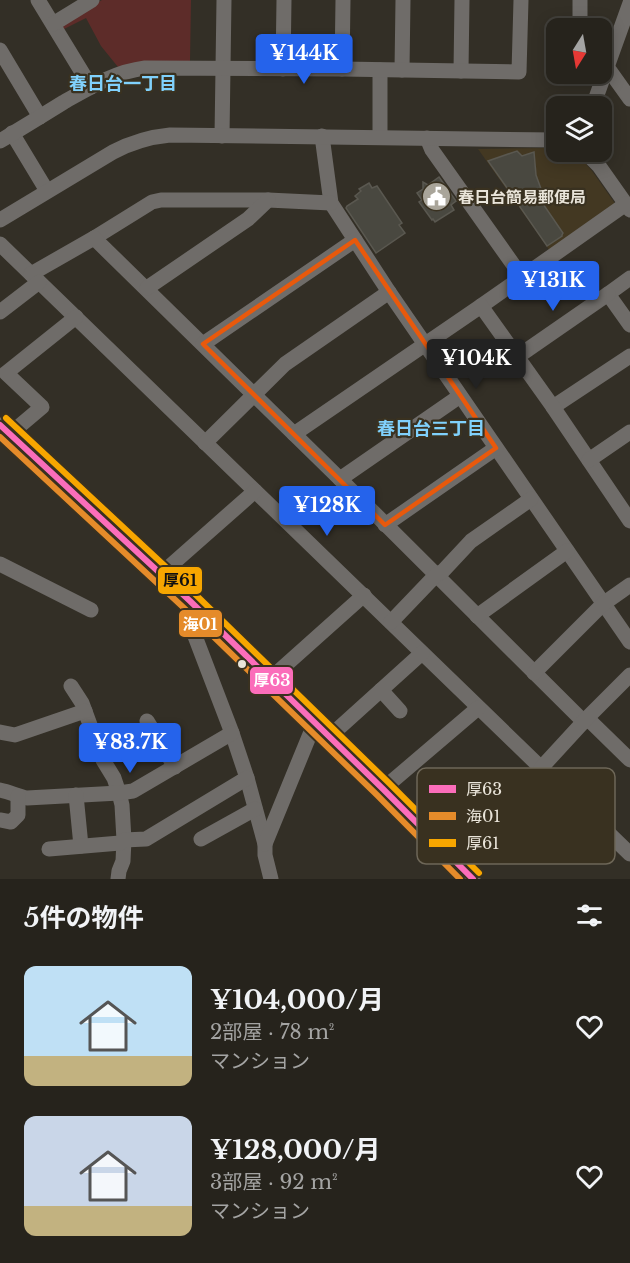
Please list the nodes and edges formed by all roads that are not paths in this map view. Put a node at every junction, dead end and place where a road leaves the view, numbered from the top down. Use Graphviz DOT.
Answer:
graph roads {
  1 [pos="38,0"];
  2 [pos="92,0"];
  3 [pos="224,0"];
  4 [pos="284,0"];
  5 [pos="343,0"];
  6 [pos="403,0"];
  7 [pos="462,0"];
  8 [pos="521,0"];
  9 [pos="580,0"];
  10 [pos="630,3"];
  11 [pos="580,18"];
  12 [pos="53,24"];
  13 [pos="612,37"];
  14 [pos="0,50"];
  15 [pos="223,68"];
  16 [pos="283,69"];
  17 [pos="342,69"];
  18 [pos="380,70"];
  19 [pos="402,70"];
  20 [pos="461,71"];
  21 [pos="612,74"];
  22 [pos="91,87"];
  23 [pos="630,99"];
  24 [pos="40,117"];
  25 [pos="222,136"];
  26 [pos="322,136"];
  27 [pos="6,137"];
  28 [pos="380,137"];
  29 [pos="427,138"];
  30 [pos="546,140"];
  31 [pos="595,162"];
  32 [pos="47,191"];
  33 [pos="268,200"];
  34 [pos="331,203"];
  35 [pos="628,207"];
  36 [pos="0,220"];
  37 [pos="94,238"];
  38 [pos="355,240"];
  39 [pos="0,244"];
  40 [pos="35,278"];
  41 [pos="522,278"];
  42 [pos="630,278"];
  43 [pos="147,288"];
  44 [pos="389,292"];
  45 [pos="608,294"];
  46 [pos="481,306"];
  47 [pos="0,312"];
  48 [pos="76,317"];
  49 [pos="630,325"];
  50 [pos="203,344"];
  51 [pos="425,344"];
  52 [pos="630,356"];
  53 [pos="517,357"];
  54 [pos="3,370"];
  55 [pos="254,394"];
  56 [pos="460,396"];
  57 [pos="553,407"];
  58 [pos="5,429"];
  59 [pos="630,432"];
  60 [pos="294,434"];
  61 [pos="205,443"];
  62 [pos="496,448"];
  63 [pos="589,460"];
  64 [pos="340,479"];
  65 [pos="255,491"];
  66 [pos="531,499"];
  67 [pos="628,514"];
  68 [pos="385,525"];
  69 [pos="567,551"];
  70 [pos="0,564"];
  71 [pos="160,574"];
  72 [pos="436,575"];
  73 [pos="630,585"];
  74 [pos="363,595"];
  75 [pos="190,601"];
  76 [pos="603,604"];
  77 [pos="91,610"];
  78 [pos="477,616"];
  79 [pos="391,622"];
  80 [pos="630,642"];
  81 [pos="422,653"];
  82 [pos="534,673"];
  83 [pos="630,675"];
  84 [pos="270,679"];
  85 [pos="71,686"];
  86 [pos="381,690"];
  87 [pos="478,708"];
  88 [pos="85,711"];
  89 [pos="400,711"];
  90 [pos="585,720"];
  91 [pos="147,721"];
  92 [pos="315,722"];
  93 [pos="0,732"];
  94 [pos="232,733"];
  95 [pos="329,737"];
  96 [pos="630,760"];
  97 [pos="175,766"];
  98 [pos="541,768"];
  99 [pos="247,778"];
  100 [pos="383,789"];
  101 [pos="0,790"];
  102 [pos="119,793"];
  103 [pos="76,795"];
  104 [pos="18,796"];
  105 [pos="255,809"];
  106 [pos="0,820"];
  107 [pos="417,823"];
  108 [pos="201,839"];
  109 [pos="124,840"];
  110 [pos="615,840"];
  111 [pos="265,844"];
  112 [pos="81,846"];
  113 [pos="49,849"];
  114 [pos="630,854"];
  115 [pos="458,864"];
  116 [pos="265,876"];
  117 [pos="118,879"];
  118 [pos="473,879"];
  1 -- 12 [label="street"];
  2 -- 12 [label="street"];
  3 -- 15 [label="street"];
  4 -- 16 [label="street"];
  5 -- 17 [label="street"];
  6 -- 19 [label="street"];
  7 -- 20 [label="street"];
  8 -- 20 [label="street"];
  9 -- 11 [label="street"];
  10 -- 13 [label="street"];
  12 -- 22 [label="street"];
  14 -- 24 [label="street"];
  15 -- 16 [label="street"];
  15 -- 22 [label="street"];
  15 -- 25 [label="street"];
  16 -- 17 [label="street"];
  17 -- 18 [label="street"];
  18 -- 19 [label="street"];
  18 -- 28 [label="street"];
  19 -- 20 [label="street"];
  21 -- 23 [label="street"];
  22 -- 24 [label="street"];
  24 -- 27 [label="street"];
  25 -- 26 [label="street"];
  25 -- 32 [label="street"];
  26 -- 28 [label="street"];
  26 -- 34 [label="street"];
  27 -- 32 [label="street"];
  28 -- 29 [label="street"];
  29 -- 30 [label="street"];
  29 -- 41 [label="street"];
  31 -- 35 [label="street"];
  32 -- 36 [label="street"];
  33 -- 34 [label="street"];
  33 -- 37 [label="street"];
  33 -- 43 [label="street"];
  34 -- 38 [label="street"];
  35 -- 41 [label="street"];
  37 -- 40 [label="street"];
  37 -- 43 [label="street"];
  38 -- 44 [label="street"];
  38 -- 50 [label="street"];
  39 -- 40 [label="street"];
  40 -- 47 [label="street"];
  40 -- 48 [label="street"];
  41 -- 46 [label="street"];
  42 -- 45 [label="street"];
  43 -- 50 [label="street"];
  44 -- 51 [label="street"];
  44 -- 55 [label="street"];
  45 -- 49 [label="street"];
  45 -- 53 [label="street"];
  46 -- 51 [label="street"];
  46 -- 53 [label="street"];
  48 -- 54 [label="street"];
  48 -- 61 [label="street"];
  50 -- 55 [label="street"];
  51 -- 56 [label="street"];
  51 -- 60 [label="street"];
  52 -- 57 [label="street"];
  53 -- 57 [label="street"];
  54 -- 58 [label="street"];
  55 -- 60 [label="street"];
  55 -- 61 [label="street"];
  56 -- 62 [label="street"];
  56 -- 64 [label="street"];
  57 -- 63 [label="street"];
  58 -- 71 [label="street"];
  59 -- 63 [label="street"];
  60 -- 64 [label="street"];
  61 -- 65 [label="street"];
  62 -- 66 [label="street"];
  62 -- 68 [label="street"];
  63 -- 67 [label="street"];
  64 -- 68 [label="street"];
  65 -- 71 [label="street"];
  65 -- 74 [label="street"];
  66 -- 69 [label="street"];
  66 -- 72 [label="street"];
  68 -- 72 [label="street"];
  69 -- 76 [label="street"];
  69 -- 78 [label="street"];
  70 -- 77 [label="street"];
  71 -- 75 [label="street"];
  72 -- 78 [label="street"];
  72 -- 79 [label="street"];
  73 -- 76 [label="street"];
  74 -- 79 [label="street"];
  74 -- 84 [label="street"];
  75 -- 84 [label="street"];
  75 -- 94 [label="street"];
  76 -- 80 [label="street"];
  76 -- 82 [label="street"];
  78 -- 82 [label="street"];
  79 -- 81 [label="street"];
  81 -- 86 [label="street"];
  81 -- 87 [label="street"];
  82 -- 90 [label="street"];
  83 -- 90 [label="street"];
  84 -- 92 [label="street"];
  85 -- 88 [label="street"];
  86 -- 89 [label="street"];
  86 -- 95 [label="street"];
  87 -- 98 [label="street"];
  87 -- 100 [label="street"];
  88 -- 93 [label="street"];
  88 -- 102 [label="street"];
  90 -- 96 [label="street"];
  90 -- 98 [label="street"];
  91 -- 97 [label="street"];
  92 -- 95 [label="street"];
  92 -- 111 [label="street"];
  94 -- 97 [label="street"];
  94 -- 99 [label="street"];
  95 -- 100 [label="street"];
  97 -- 102 [label="street"];
  99 -- 105 [label="street"];
  99 -- 109 [label="street"];
  100 -- 107 [label="street"];
  101 -- 104 [label="street"];
  102 -- 103 [label="street"];
  102 -- 109 [label="street"];
  103 -- 104 [label="street"];
  103 -- 112 [label="street"];
  104 -- 106 [label="street"];
  105 -- 108 [label="street"];
  105 -- 111 [label="street"];
  109 -- 112 [label="street"];
  109 -- 117 [label="street"];
  110 -- 114 [label="street"];
  111 -- 116 [label="street"];
  112 -- 113 [label="street"];
  115 -- 118 [label="street"];
}
